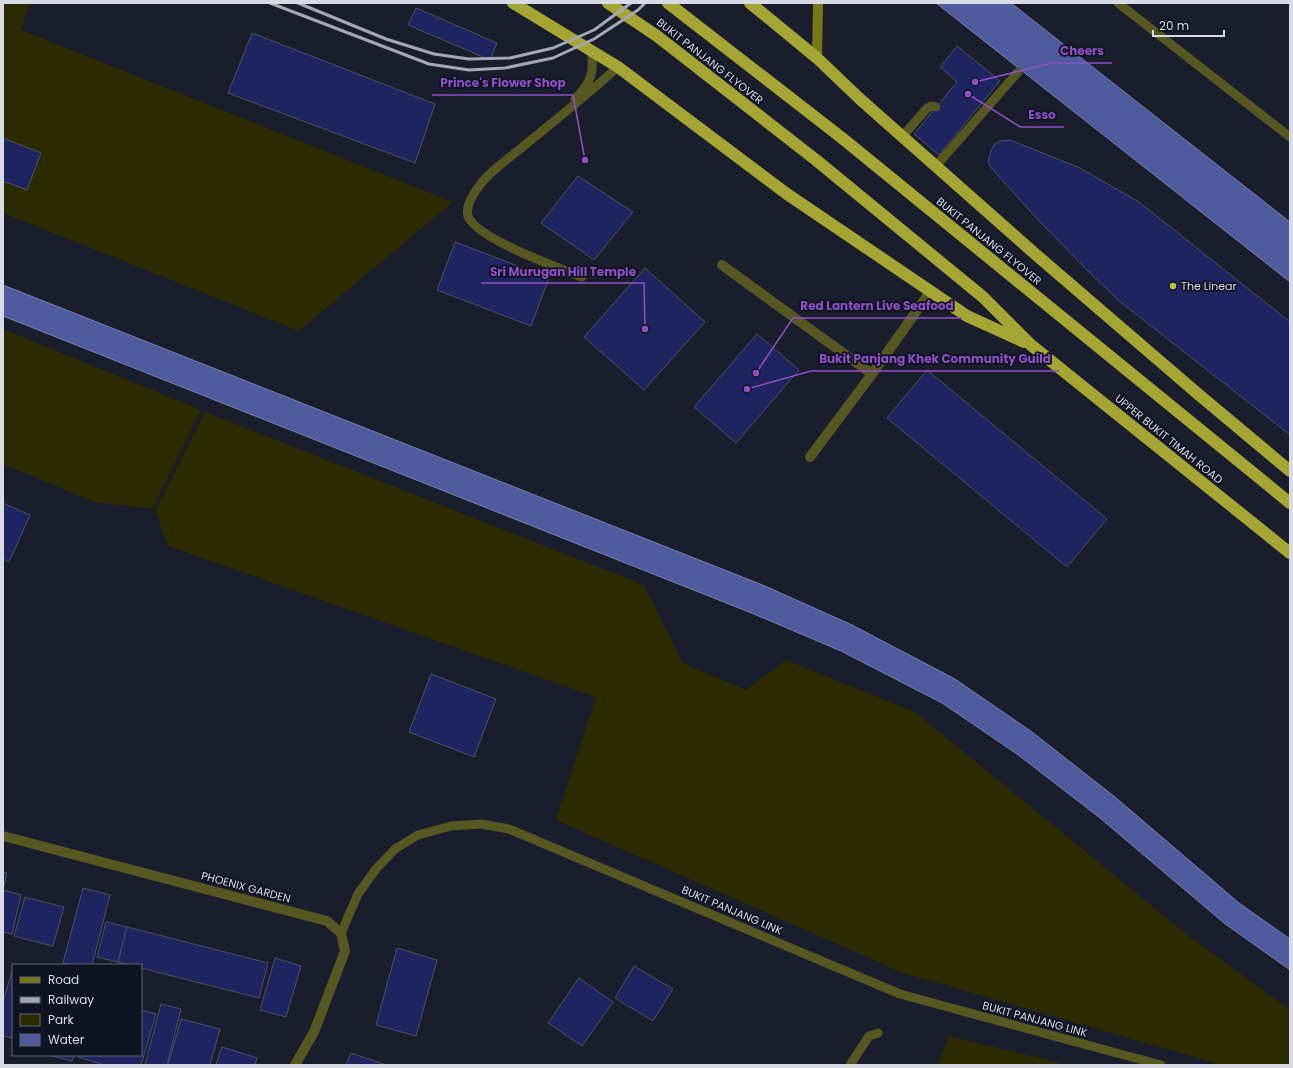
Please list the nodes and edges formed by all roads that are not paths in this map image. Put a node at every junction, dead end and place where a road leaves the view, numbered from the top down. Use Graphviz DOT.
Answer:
graph roads {
  1 [pos="513,3"];
  2 [pos="608,3"];
  3 [pos="668,3"];
  4 [pos="750,3"];
  5 [pos="818,3"];
  6 [pos="1118,3"];
  7 [pos="591,50"];
  8 [pos="817,58"];
  9 [pos="618,67"];
  10 [pos="1018,72"];
  11 [pos="936,107"];
  12 [pos="552,123"];
  13 [pos="903,136"];
  14 [pos="1290,137"];
  15 [pos="936,166"];
  16 [pos="722,265"];
  17 [pos="582,277"];
  18 [pos="930,292"];
  19 [pos="1031,345"];
  20 [pos="872,374"];
  21 [pos="810,457"];
  22 [pos="1290,471"];
  23 [pos="1290,503"];
  24 [pos="1290,553"];
  25 [pos="3,836"];
  26 [pos="341,933"];
  27 [pos="878,1033"];
  28 [pos="295,1065"];
  29 [pos="850,1065"];
  30 [pos="1161,1065"];
  1 -- 7 [label="highway"];
  2 -- 19 [label="highway, BUKIT PANJANG FLYOVER"];
  3 -- 23 [label="highway, BUKIT PANJANG FLYOVER"];
  4 -- 8 [label="highway"];
  5 -- 8 [label="main road"];
  6 -- 14 [label="lane"];
  7 -- 9 [label="highway"];
  7 -- 12 [label="lane"];
  8 -- 13 [label="highway"];
  9 -- 12 [label="lane"];
  9 -- 18 [label="highway"];
  10 -- 15 [label="lane"];
  11 -- 13 [label="lane"];
  12 -- 17 [label="lane"];
  13 -- 15 [label="highway"];
  15 -- 22 [label="highway"];
  16 -- 20 [label="street"];
  18 -- 19 [label="highway"];
  18 -- 20 [label="street"];
  19 -- 24 [label="highway, UPPER BUKIT TIMAH ROAD"];
  20 -- 21 [label="street"];
  25 -- 26 [label="street, PHOENIX GARDEN"];
  26 -- 28 [label="street"];
  26 -- 30 [label="lane, BUKIT PANJANG LINK"];
  27 -- 29 [label="lane"];
}
